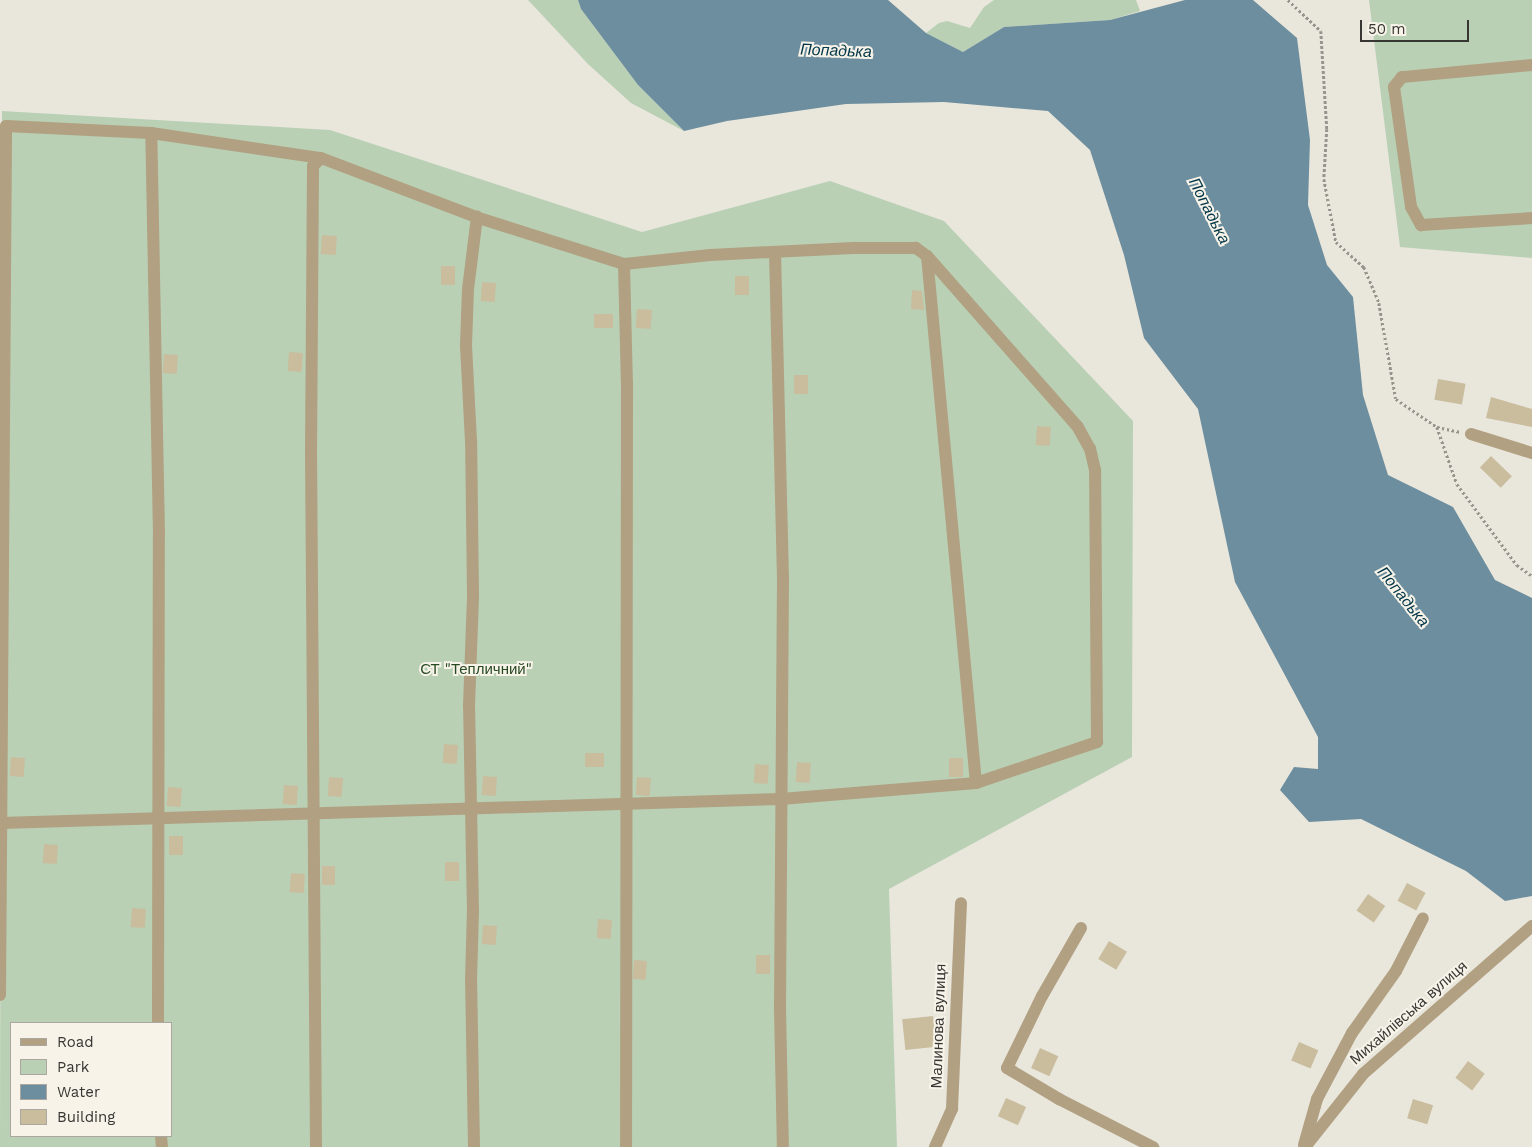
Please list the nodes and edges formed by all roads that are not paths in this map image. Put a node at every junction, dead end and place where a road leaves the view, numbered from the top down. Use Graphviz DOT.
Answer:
graph roads {
  1 [pos="1532,65"];
  2 [pos="151,133"];
  3 [pos="321,158"];
  4 [pos="477,217"];
  5 [pos="1532,218"];
  6 [pos="775,252"];
  7 [pos="927,256"];
  8 [pos="624,264"];
  9 [pos="1471,434"];
  10 [pos="1532,453"];
  11 [pos="976,783"];
  12 [pos="781,799"];
  13 [pos="625,804"];
  14 [pos="470,809"];
  15 [pos="315,813"];
  16 [pos="160,818"];
  17 [pos="1,823"];
  18 [pos="961,903"];
  19 [pos="1422,918"];
  20 [pos="1081,928"];
  21 [pos="1527,930"];
  22 [pos="0,995"];
  23 [pos="158,1022"];
  24 [pos="316,1147"];
  25 [pos="474,1147"];
  26 [pos="626,1147"];
  27 [pos="783,1147"];
  28 [pos="935,1147"];
  29 [pos="1153,1147"];
  30 [pos="1304,1147"];
  1 -- 5 [label="street"];
  2 -- 3 [label="street"];
  2 -- 16 [label="street"];
  2 -- 17 [label="street"];
  3 -- 4 [label="street"];
  3 -- 15 [label="street"];
  4 -- 8 [label="street"];
  4 -- 14 [label="street"];
  6 -- 7 [label="street"];
  6 -- 8 [label="street"];
  6 -- 12 [label="street"];
  7 -- 11 [label="street"];
  7 -- 11 [label="street"];
  8 -- 13 [label="street"];
  9 -- 10 [label="street"];
  11 -- 12 [label="street"];
  12 -- 13 [label="street"];
  12 -- 27 [label="street"];
  13 -- 14 [label="street"];
  13 -- 26 [label="street"];
  14 -- 15 [label="street"];
  14 -- 25 [label="street"];
  15 -- 16 [label="street"];
  15 -- 24 [label="street"];
  16 -- 17 [label="street"];
  16 -- 23 [label="street"];
  17 -- 22 [label="street"];
  18 -- 28 [label="street, Малинова вулиця"];
  19 -- 30 [label="street, Михайлівська вулиця"];
  20 -- 29 [label="street"];
  21 -- 30 [label="street, Михайлівська вулиця"];
}
